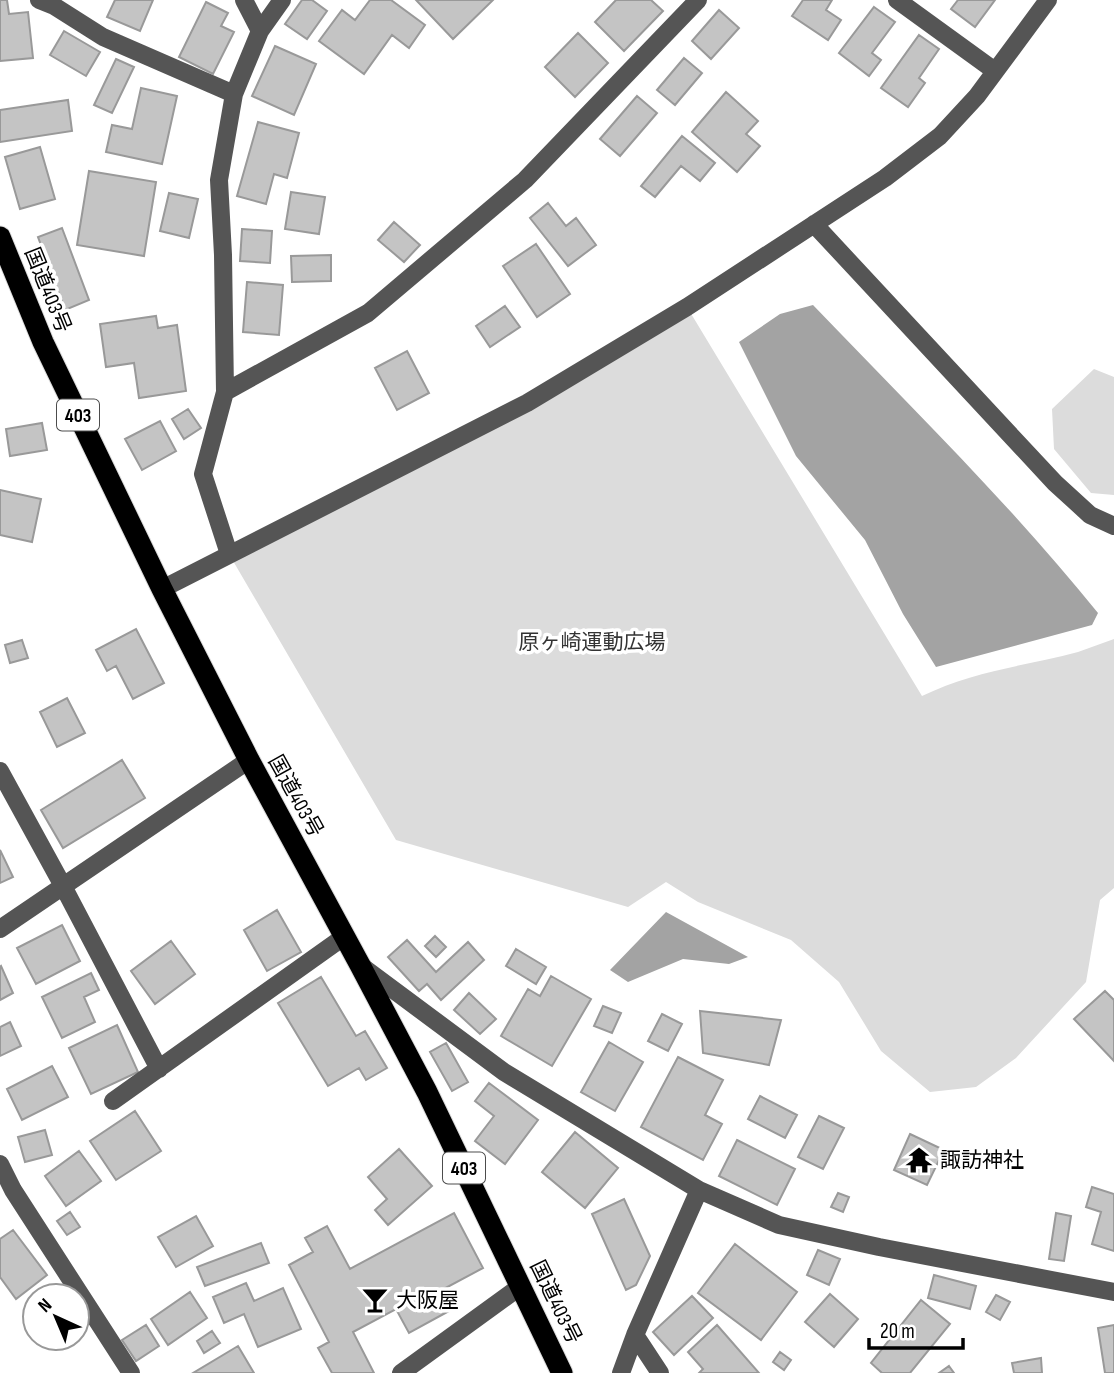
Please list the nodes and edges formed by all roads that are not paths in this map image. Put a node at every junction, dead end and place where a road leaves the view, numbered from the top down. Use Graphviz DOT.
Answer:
graph roads {
  1 [pos="39,0"];
  2 [pos="244,0"];
  3 [pos="282,0"];
  4 [pos="698,0"];
  5 [pos="897,0"];
  6 [pos="1048,0"];
  7 [pos="260,30"];
  8 [pos="995,71"];
  9 [pos="234,94"];
  10 [pos="814,224"];
  11 [pos="0,237"];
  12 [pos="225,391"];
  13 [pos="1114,526"];
  14 [pos="229,554"];
  15 [pos="162,589"];
  16 [pos="248,760"];
  17 [pos="0,771"];
  18 [pos="63,886"];
  19 [pos="0,929"];
  20 [pos="345,936"];
  21 [pos="360,965"];
  22 [pos="159,1069"];
  23 [pos="113,1101"];
  24 [pos="0,1164"];
  25 [pos="699,1191"];
  26 [pos="521,1286"];
  27 [pos="1114,1292"];
  28 [pos="635,1335"];
  29 [pos="131,1373"];
  30 [pos="401,1373"];
  31 [pos="562,1373"];
  32 [pos="621,1373"];
  33 [pos="660,1373"];
  1 -- 9 [label="street"];
  2 -- 7 [label="street"];
  3 -- 7 [label="street"];
  4 -- 12 [label="street"];
  5 -- 8 [label="street"];
  6 -- 8 [label="street"];
  7 -- 9 [label="street"];
  8 -- 10 [label="street"];
  9 -- 12 [label="street"];
  10 -- 13 [label="street"];
  10 -- 14 [label="street"];
  11 -- 15 [label="highway, 国道403号 / 403"];
  12 -- 14 [label="street"];
  14 -- 15 [label="street"];
  15 -- 16 [label="highway, 国道403号 / 403"];
  16 -- 18 [label="street"];
  16 -- 20 [label="highway, 国道403号 / 403"];
  17 -- 18 [label="street"];
  18 -- 19 [label="street"];
  18 -- 22 [label="street"];
  20 -- 21 [label="highway, 国道403号 / 403"];
  20 -- 22 [label="street"];
  21 -- 25 [label="street"];
  21 -- 26 [label="highway, 国道403号 / 403"];
  22 -- 23 [label="street"];
  24 -- 29 [label="street"];
  25 -- 27 [label="street"];
  25 -- 28 [label="street"];
  26 -- 30 [label="street"];
  26 -- 31 [label="highway, 国道403号 / 403"];
  28 -- 32 [label="street"];
  28 -- 33 [label="street"];
}
